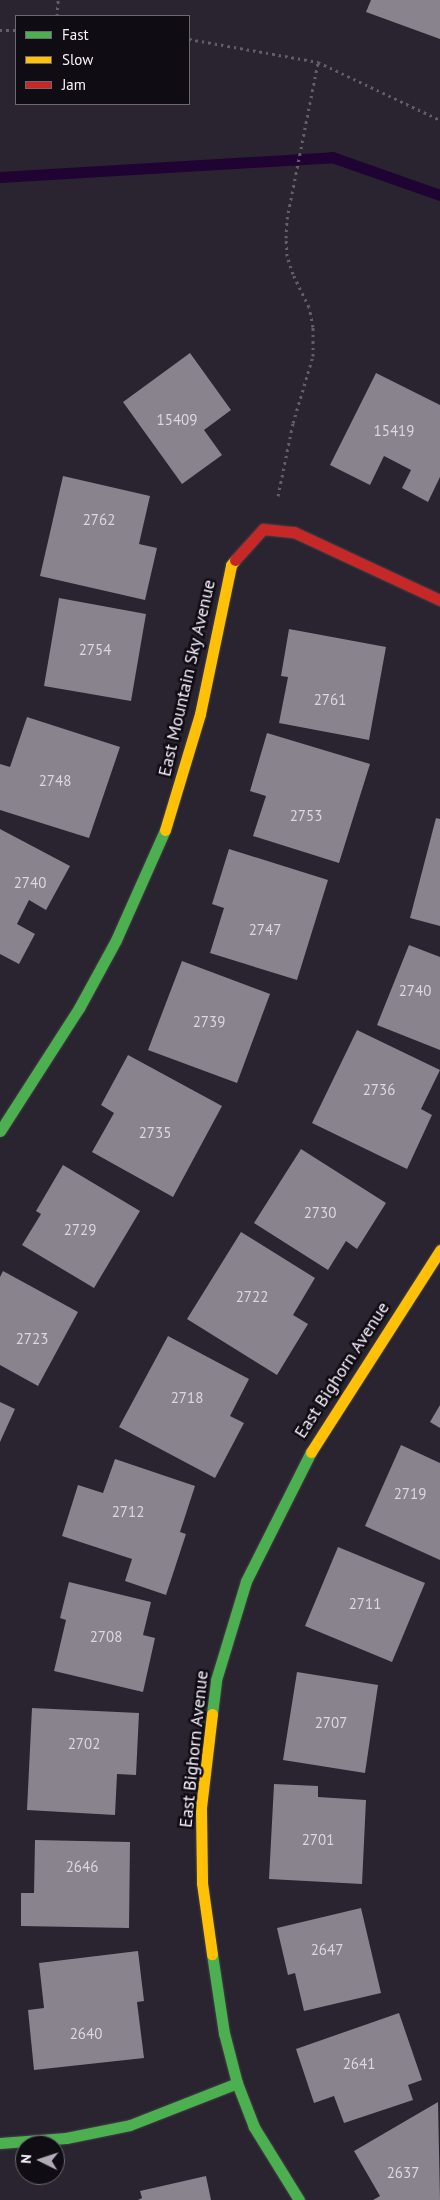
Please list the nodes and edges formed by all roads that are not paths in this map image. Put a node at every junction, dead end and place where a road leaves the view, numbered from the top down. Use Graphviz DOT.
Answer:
graph roads {
  1 [pos="440,600"];
  2 [pos="0,1131"];
  3 [pos="440,1250"];
  4 [pos="237,2083"];
  5 [pos="0,2142"];
  6 [pos="298,2200"];
  1 -- 2 [label="street, East Mountain Sky Avenue"];
  3 -- 4 [label="street, East Bighorn Avenue"];
  4 -- 5 [label="street"];
  4 -- 6 [label="street, East Bighorn Avenue"];
}
